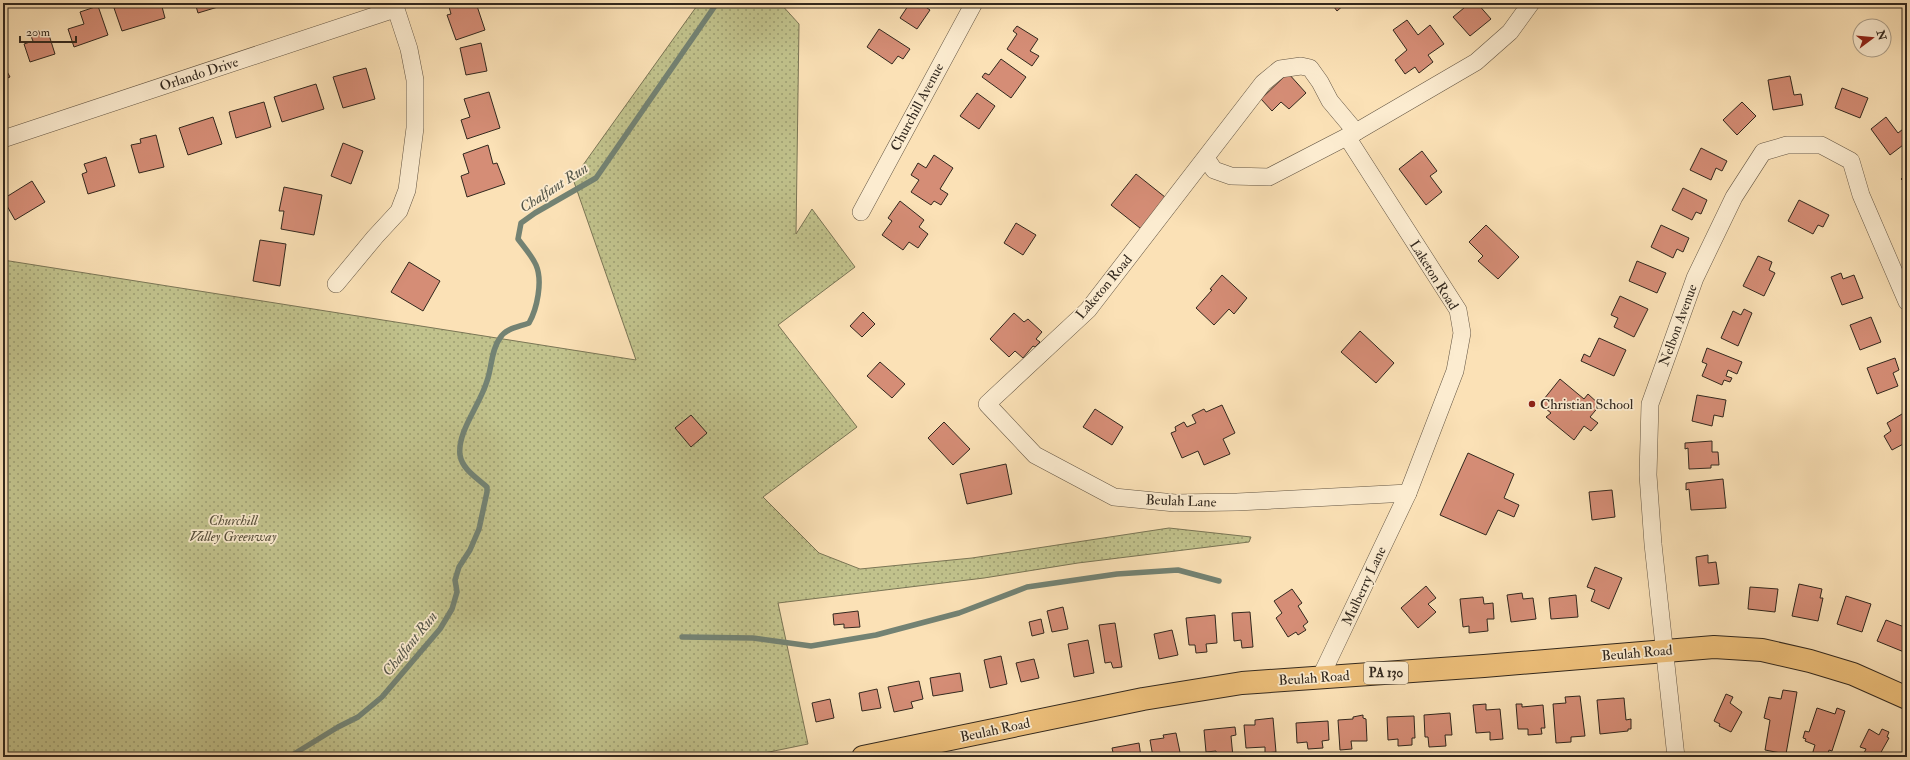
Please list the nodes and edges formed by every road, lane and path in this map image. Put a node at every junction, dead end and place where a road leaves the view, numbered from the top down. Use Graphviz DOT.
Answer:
graph roads {
  1 [pos="974,3"];
  2 [pos="1531,3"];
  3 [pos="394,6"];
  4 [pos="1351,134"];
  5 [pos="3,139"];
  6 [pos="1206,158"];
  7 [pos="861,212"];
  8 [pos="336,284"];
  9 [pos="1907,302"];
  10 [pos="987,404"];
  11 [pos="1408,493"];
  12 [pos="1664,651"];
  13 [pos="1320,678"];
  14 [pos="1907,698"];
  15 [pos="863,757"];
  16 [pos="1676,757"];
  1 -- 7 [label="street, Churchill Avenue"];
  2 -- 4 [label="street"];
  3 -- 5 [label="street, Orlando Drive"];
  3 -- 8 [label="street"];
  4 -- 6 [label="street"];
  4 -- 6 [label="street, Laketon Road"];
  4 -- 11 [label="street, Laketon Road"];
  6 -- 10 [label="street, Laketon Road"];
  9 -- 12 [label="street, Nelbon Avenue"];
  10 -- 11 [label="street, Beulah Lane"];
  11 -- 13 [label="street, Mulberry Lane"];
  12 -- 13 [label="main road, Beulah Road / PA 130"];
  12 -- 14 [label="main road, Beulah Road / PA 130"];
  12 -- 16 [label="street, Nelbon Avenue"];
  13 -- 15 [label="main road, Beulah Road / PA 130"];
}
